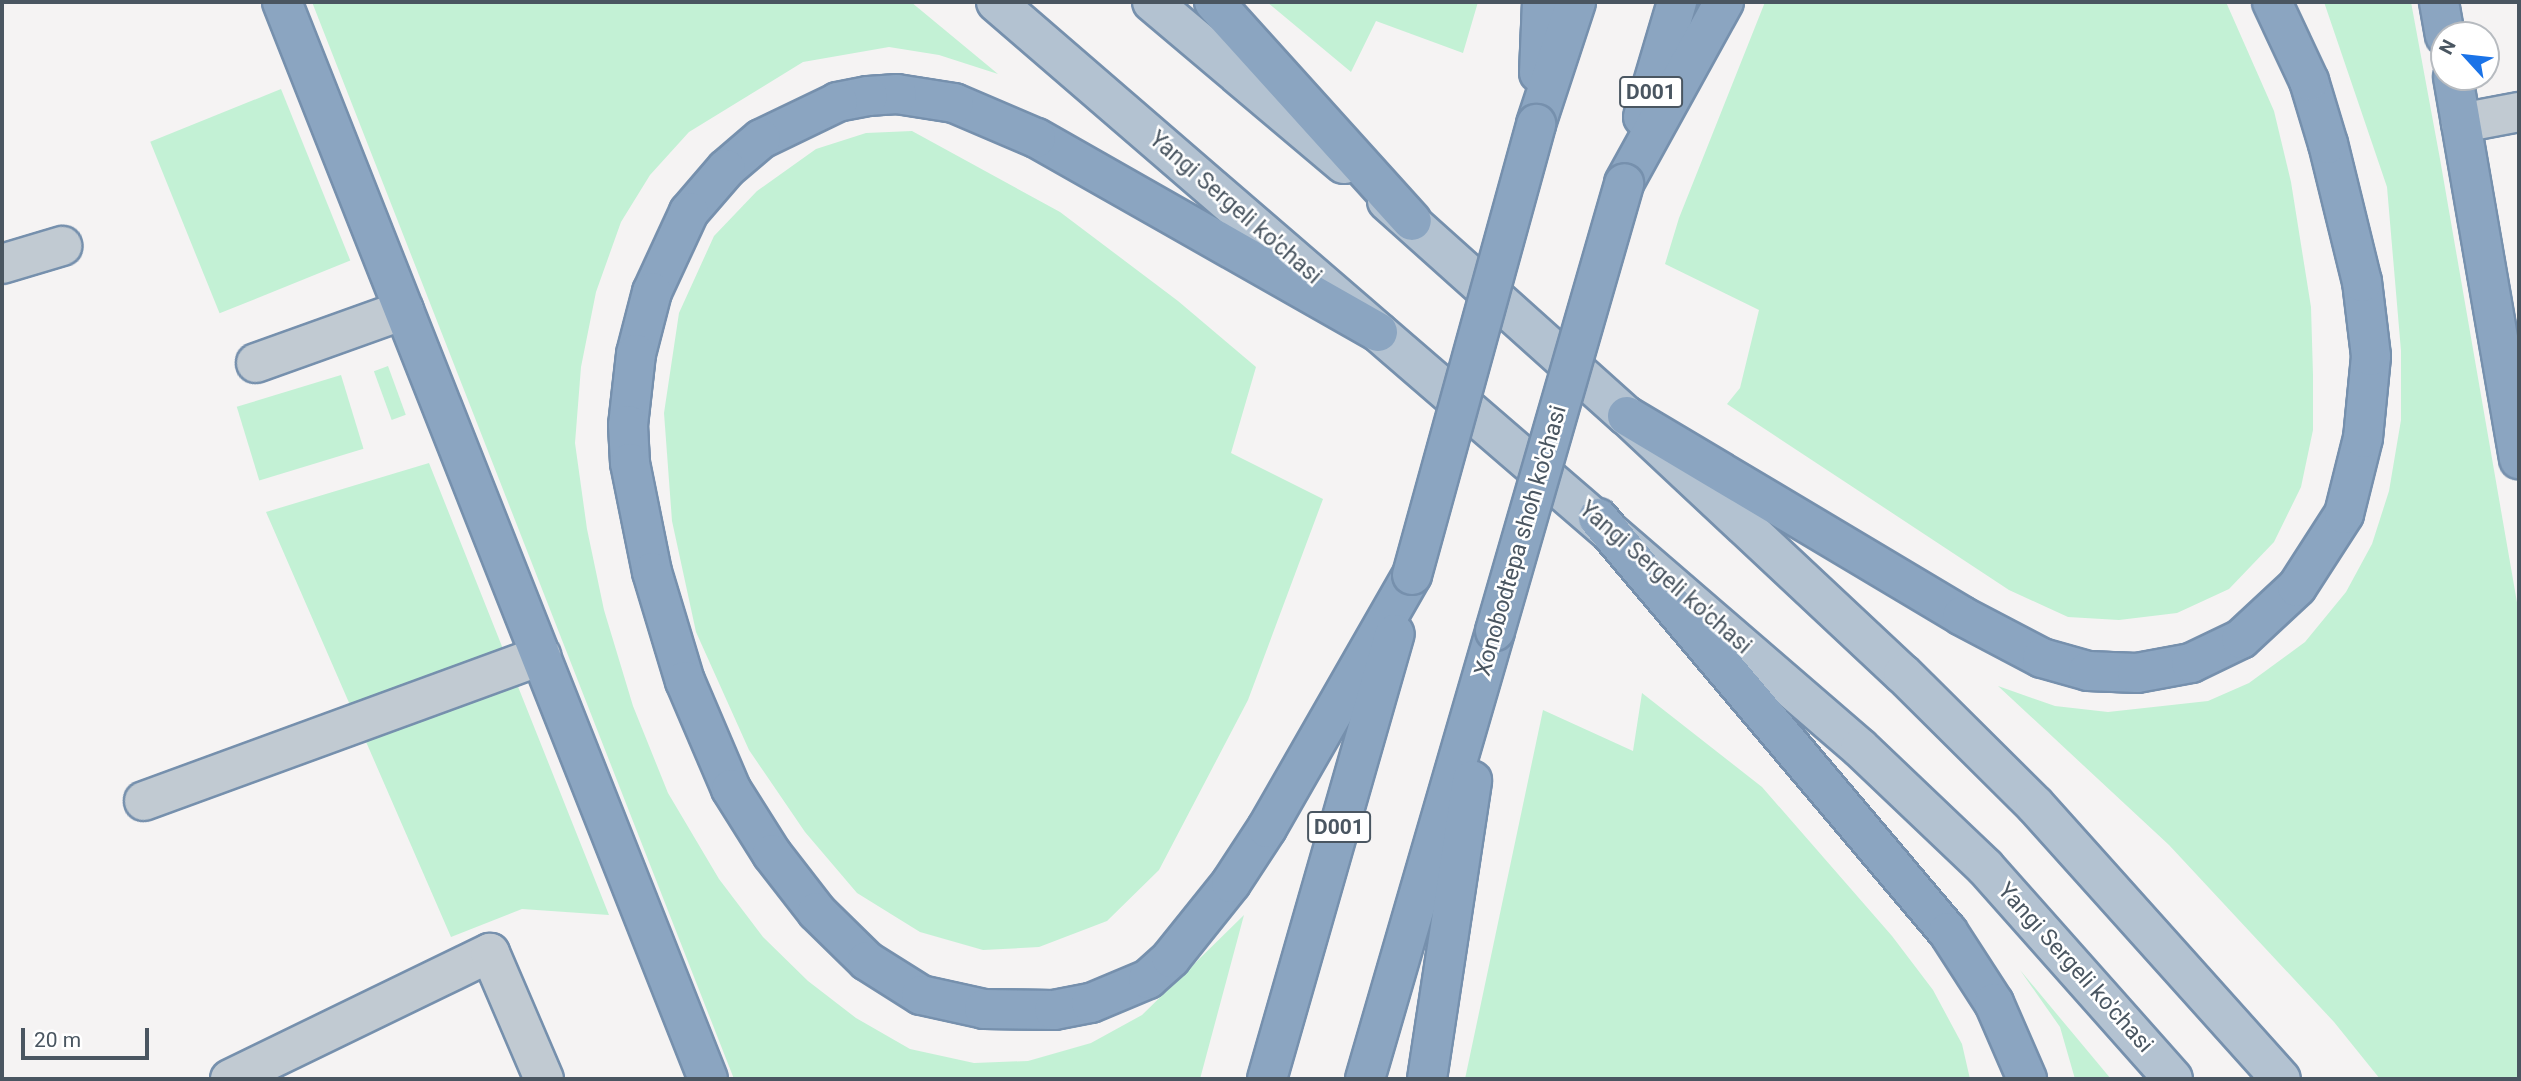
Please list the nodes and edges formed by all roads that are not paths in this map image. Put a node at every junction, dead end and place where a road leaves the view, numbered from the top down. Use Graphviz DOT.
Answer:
graph roads {
  1 [pos="282,2"];
  2 [pos="996,2"];
  3 [pos="1152,2"];
  4 [pos="1214,2"];
  5 [pos="1542,2"];
  6 [pos="1576,2"];
  7 [pos="1677,2"];
  8 [pos="1724,2"];
  9 [pos="2272,2"];
  10 [pos="2439,2"];
  11 [pos="2442,21"];
  12 [pos="2456,91"];
  13 [pos="2519,112"];
  14 [pos="2462,122"];
  15 [pos="1536,124"];
  16 [pos="1624,183"];
  17 [pos="1412,221"];
  18 [pos="62,246"];
  19 [pos="2,264"];
  20 [pos="404,310"];
  21 [pos="1378,332"];
  22 [pos="256,363"];
  23 [pos="1627,416"];
  24 [pos="2519,459"];
  25 [pos="1598,518"];
  26 [pos="1412,575"];
  27 [pos="1495,631"];
  28 [pos="541,656"];
  29 [pos="144,801"];
  30 [pos="230,1079"];
  31 [pos="544,1079"];
  32 [pos="708,1079"];
  33 [pos="1267,1079"];
  34 [pos="1365,1079"];
  35 [pos="1427,1079"];
  36 [pos="2027,1079"];
  37 [pos="2173,1079"];
  38 [pos="2281,1079"];
  1 -- 20 [label="highway"];
  2 -- 21 [label="main road, Yangi Sergeli ko'chasi"];
  3 -- 17 [label="main road"];
  4 -- 17 [label="highway"];
  5 -- 15 [label="highway"];
  6 -- 15 [label="highway, D001"];
  7 -- 16 [label="highway, Xonobodtepa shoh ko'chasi / D001"];
  8 -- 16 [label="highway"];
  9 -- 23 [label="highway"];
  10 -- 11 [label="highway"];
  12 -- 14 [label="highway"];
  13 -- 14 [label="street"];
  14 -- 24 [label="highway"];
  15 -- 26 [label="highway, D001, bridge"];
  16 -- 27 [label="highway, Xonobodtepa shoh ko'chasi / D001, bridge"];
  17 -- 23 [label="main road"];
  18 -- 19 [label="street"];
  20 -- 22 [label="street"];
  20 -- 28 [label="highway"];
  21 -- 25 [label="main road, Yangi Sergeli ko'chasi"];
  21 -- 26 [label="highway"];
  23 -- 38 [label="main road"];
  25 -- 36 [label="highway"];
  25 -- 37 [label="main road, Yangi Sergeli ko'chasi"];
  26 -- 33 [label="highway, D001"];
  27 -- 34 [label="highway, Xonobodtepa shoh ko'chasi / D001"];
  27 -- 35 [label="highway"];
  28 -- 29 [label="street"];
  28 -- 32 [label="highway"];
  30 -- 31 [label="street"];
}
